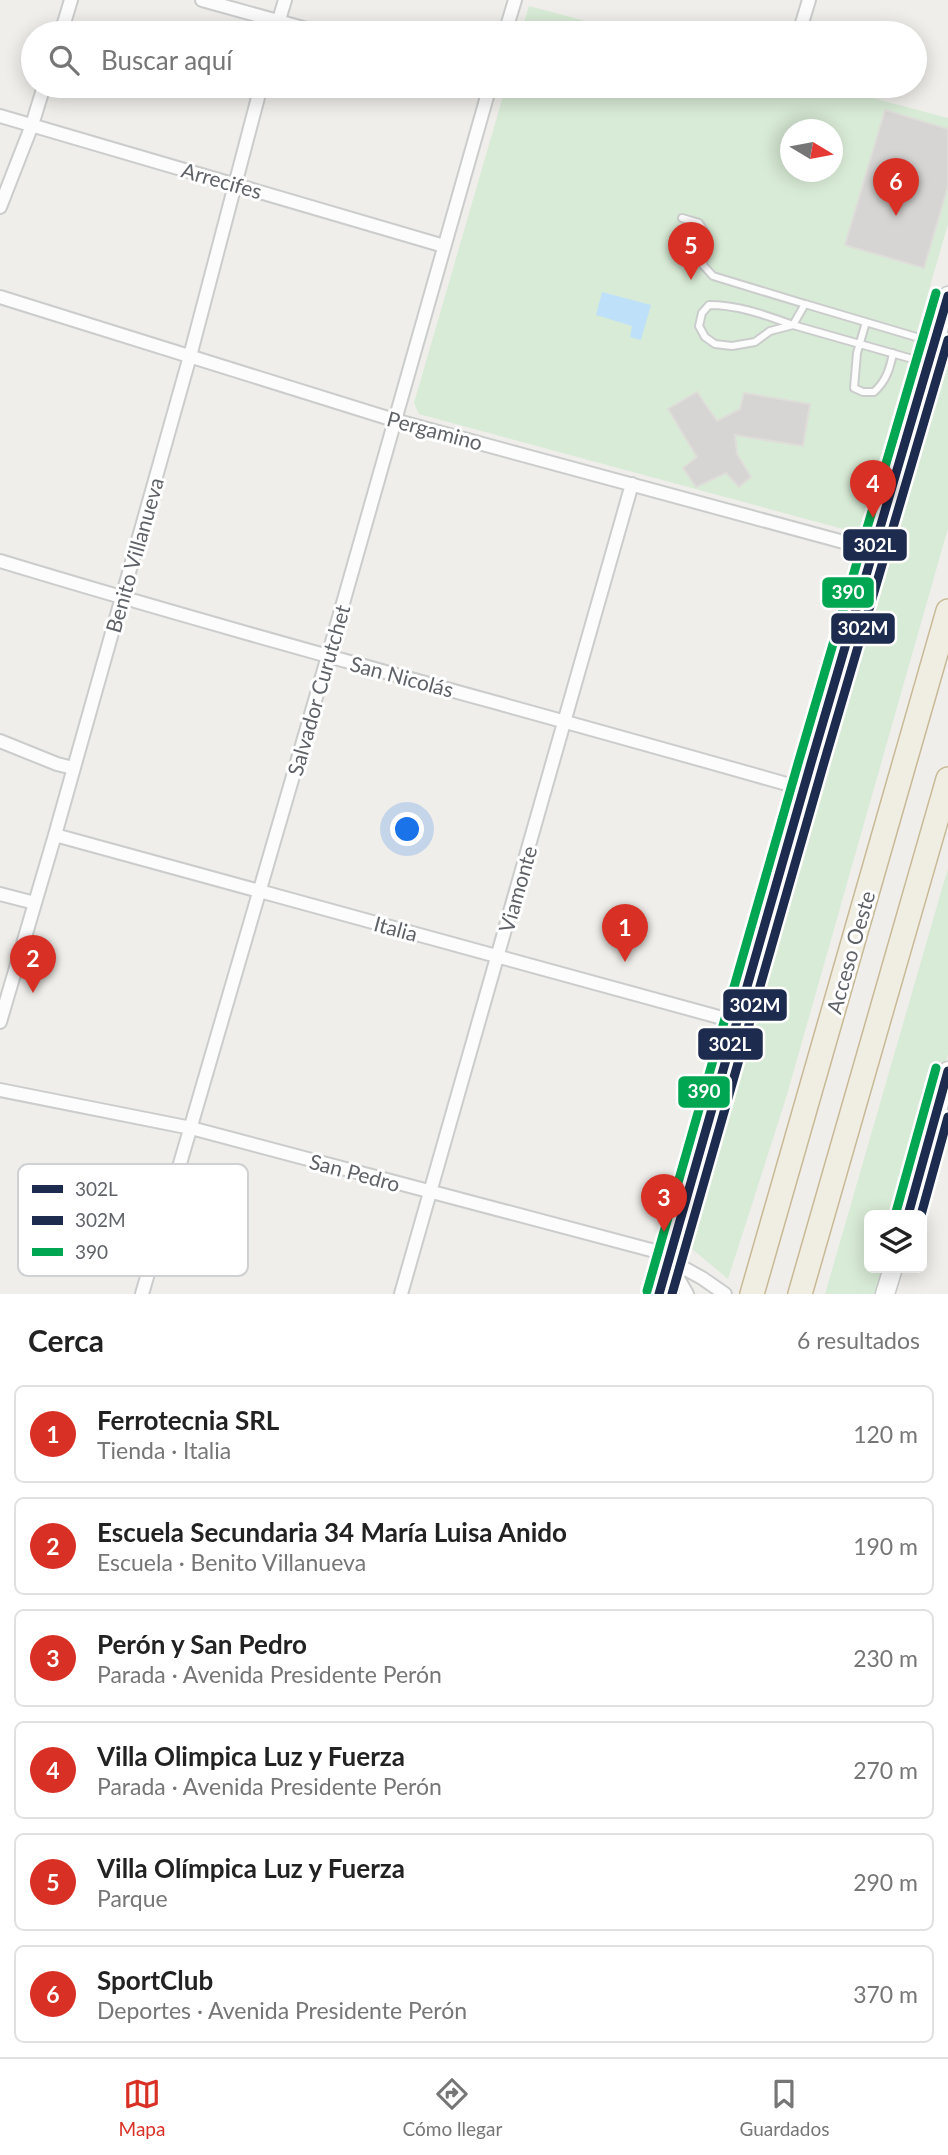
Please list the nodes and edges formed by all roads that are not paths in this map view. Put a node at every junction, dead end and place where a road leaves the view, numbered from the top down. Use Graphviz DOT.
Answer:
graph roads {
  1 [pos="71,0"];
  2 [pos="202,0"];
  3 [pos="285,0"];
  4 [pos="515,0"];
  5 [pos="808,0"];
  6 [pos="65,21"];
  7 [pos="260,21"];
  8 [pos="279,21"];
  9 [pos="509,21"];
  10 [pos="802,21"];
  11 [pos="40,98"];
  12 [pos="258,98"];
  13 [pos="487,98"];
  14 [pos="0,116"];
  15 [pos="32,125"];
  16 [pos="234,184"];
  17 [pos="0,207"];
  18 [pos="682,218"];
  19 [pos="444,246"];
  20 [pos="948,296"];
  21 [pos="0,297"];
  22 [pos="805,304"];
  23 [pos="866,322"];
  24 [pos="793,325"];
  25 [pos="934,342"];
  26 [pos="859,344"];
  27 [pos="893,353"];
  28 [pos="190,356"];
  29 [pos="927,368"];
  30 [pos="394,420"];
  31 [pos="632,484"];
  32 [pos="873,550"];
  33 [pos="0,561"];
  34 [pos="122,598"];
  35 [pos="948,611"];
  36 [pos="328,656"];
  37 [pos="564,720"];
  38 [pos="0,741"];
  39 [pos="73,768"];
  40 [pos="948,779"];
  41 [pos="804,789"];
  42 [pos="55,835"];
  43 [pos="260,891"];
  44 [pos="0,894"];
  45 [pos="35,903"];
  46 [pos="498,956"];
  47 [pos="0,1022"];
  48 [pos="737,1022"];
  49 [pos="948,1071"];
  50 [pos="0,1090"];
  51 [pos="191,1128"];
  52 [pos="180,1164"];
  53 [pos="430,1192"];
  54 [pos="909,1210"];
  55 [pos="668,1261"];
  56 [pos="891,1273"];
  57 [pos="147,1276"];
  58 [pos="804,1283"];
  59 [pos="142,1294"];
  60 [pos="401,1294"];
  61 [pos="659,1294"];
  62 [pos="687,1294"];
  63 [pos="725,1294"];
  64 [pos="752,1294"];
  65 [pos="885,1294"];
  1 -- 6 [label="street"];
  2 -- 7 [label="street"];
  3 -- 8 [label="street"];
  4 -- 9 [label="street"];
  5 -- 10 [label="street"];
  11 -- 15 [label="street"];
  12 -- 16 [label="street, Benito Villanueva"];
  13 -- 19 [label="street, Salvador Curutchet"];
  14 -- 15 [label="street, Arrecifes"];
  15 -- 16 [label="street, Arrecifes"];
  15 -- 17 [label="street"];
  16 -- 19 [label="street, Arrecifes"];
  16 -- 28 [label="street, Benito Villanueva"];
  18 -- 22 [label="lane"];
  19 -- 30 [label="street, Salvador Curutchet"];
  20 -- 25 [label="street"];
  21 -- 28 [label="street, Pergamino"];
  22 -- 23 [label="lane"];
  22 -- 24 [label="lane"];
  23 -- 25 [label="lane"];
  23 -- 26 [label="lane"];
  24 -- 24 [label="lane"];
  24 -- 26 [label="lane"];
  25 -- 29 [label="street"];
  26 -- 27 [label="lane"];
  26 -- 27 [label="lane"];
  27 -- 29 [label="lane"];
  28 -- 30 [label="street, Pergamino"];
  28 -- 34 [label="street, Benito Villanueva"];
  29 -- 32 [label="street"];
  30 -- 31 [label="street, Pergamino"];
  30 -- 36 [label="street, Salvador Curutchet"];
  31 -- 32 [label="street, Pergamino"];
  31 -- 37 [label="street, Viamonte"];
  32 -- 41 [label="street"];
  33 -- 34 [label="street, San Nicolás"];
  34 -- 36 [label="street, San Nicolás"];
  34 -- 39 [label="street, Benito Villanueva"];
  35 -- 64 [label="highway, Acceso Oeste"];
  36 -- 37 [label="street, San Nicolás"];
  36 -- 43 [label="street, Salvador Curutchet"];
  37 -- 41 [label="street, San Nicolás"];
  37 -- 46 [label="street, Viamonte"];
  38 -- 39 [label="street"];
  39 -- 42 [label="street, Benito Villanueva"];
  40 -- 58 [label="highway"];
  41 -- 48 [label="street"];
  42 -- 43 [label="street, Italia"];
  42 -- 45 [label="street, Benito Villanueva"];
  43 -- 46 [label="street, Italia"];
  43 -- 51 [label="street, Salvador Curutchet"];
  44 -- 45 [label="street"];
  45 -- 47 [label="street, Benito Villanueva"];
  46 -- 48 [label="street, Italia"];
  46 -- 53 [label="street, Viamonte"];
  48 -- 55 [label="street"];
  49 -- 54 [label="street"];
  50 -- 51 [label="street, San Pedro"];
  51 -- 52 [label="street, Salvador Curutchet"];
  51 -- 53 [label="street, San Pedro"];
  53 -- 55 [label="street, San Pedro"];
  53 -- 60 [label="street, Viamonte"];
  55 -- 61 [label="street"];
  55 -- 62 [label="street"];
  55 -- 63 [label="street, San Pedro"];
  56 -- 65 [label="street"];
  57 -- 59 [label="street, Salvador Curutchet"];
}
